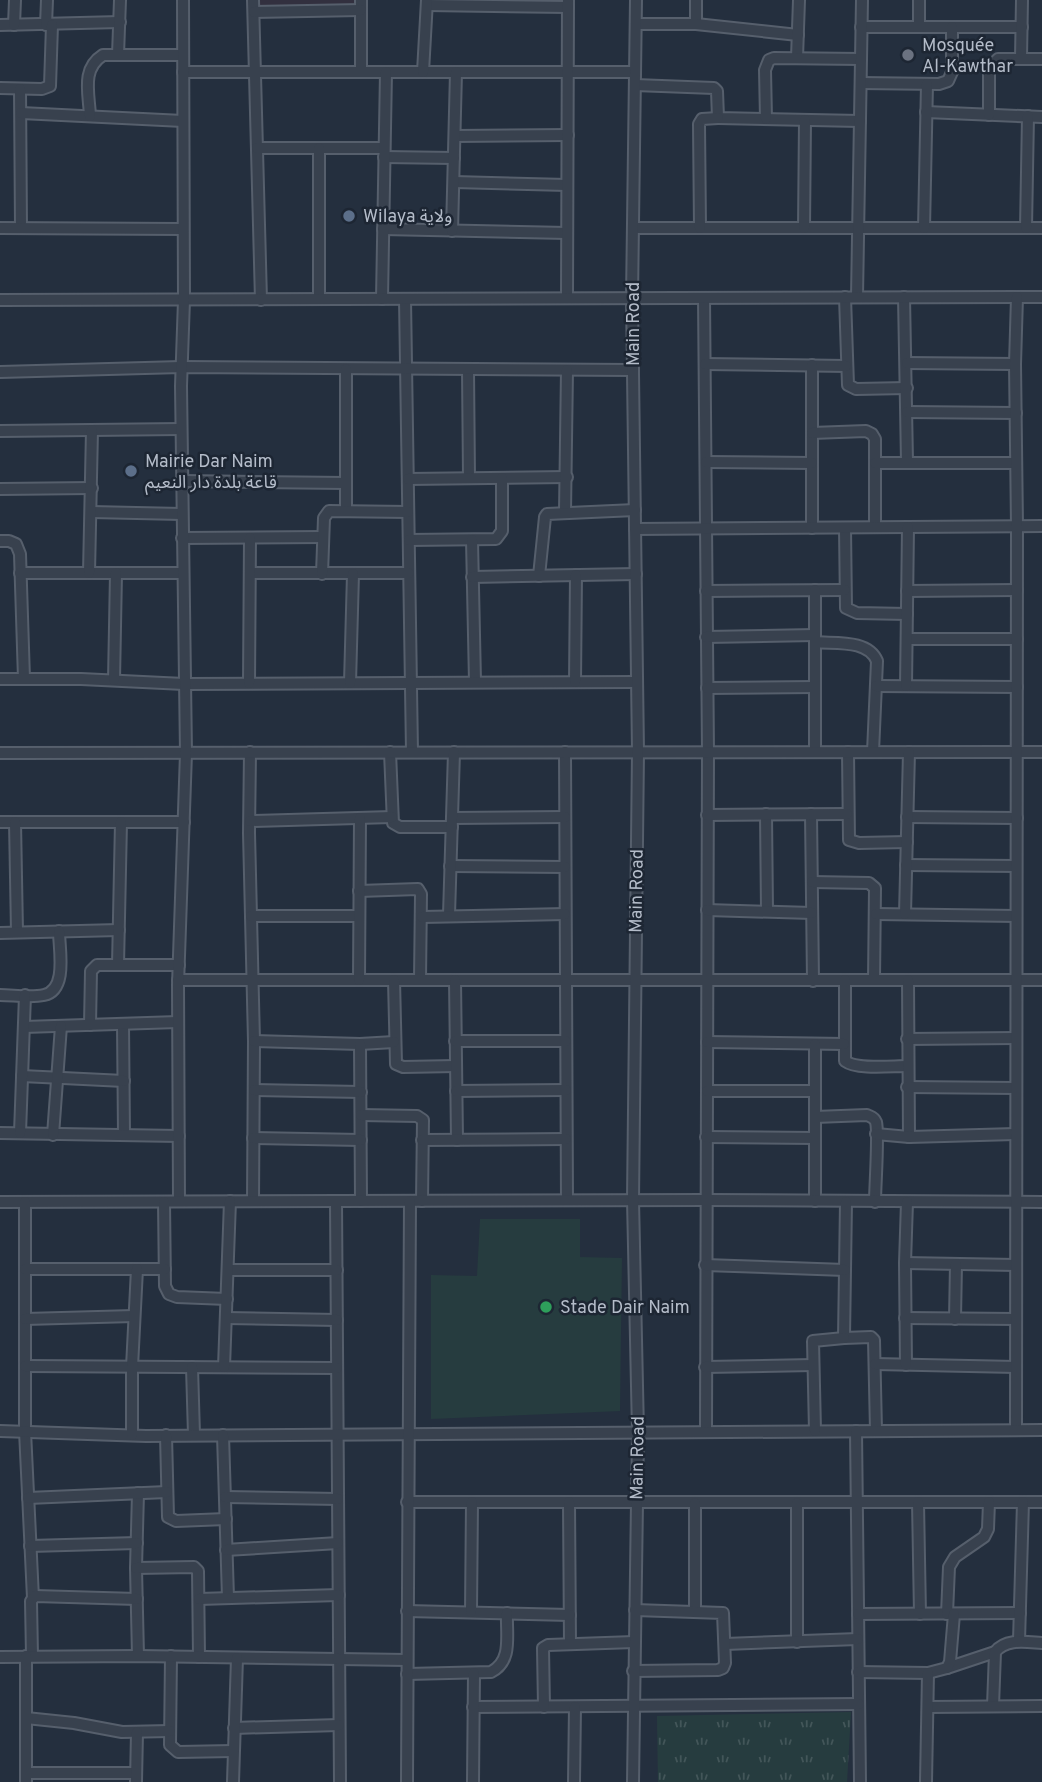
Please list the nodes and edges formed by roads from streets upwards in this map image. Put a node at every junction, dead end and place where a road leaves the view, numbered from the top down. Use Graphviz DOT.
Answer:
graph roads {
  1 [pos="15,0"];
  2 [pos="47,0"];
  3 [pos="120,0"];
  4 [pos="183,0"];
  5 [pos="254,0"];
  6 [pos="636,0"];
  7 [pos="695,0"];
  8 [pos="799,0"];
  9 [pos="862,0"];
  10 [pos="919,0"];
  11 [pos="1022,0"];
  12 [pos="427,2"];
  13 [pos="452,3"];
  14 [pos="568,4"];
  15 [pos="361,5"];
  16 [pos="254,12"];
  17 [pos="120,22"];
  18 [pos="636,24"];
  19 [pos="696,24"];
  20 [pos="0,25"];
  21 [pos="14,25"];
  22 [pos="49,25"];
  23 [pos="861,27"];
  24 [pos="919,27"];
  25 [pos="952,27"];
  26 [pos="1022,27"];
  27 [pos="798,35"];
  28 [pos="118,55"];
  29 [pos="183,55"];
  30 [pos="797,58"];
  31 [pos="1021,58"];
  32 [pos="861,59"];
  33 [pos="1042,59"];
  34 [pos="183,72"];
  35 [pos="255,72"];
  36 [pos="361,72"];
  37 [pos="386,72"];
  38 [pos="423,72"];
  39 [pos="456,72"];
  40 [pos="568,72"];
  41 [pos="635,72"];
  42 [pos="860,83"];
  43 [pos="926,84"];
  44 [pos="635,85"];
  45 [pos="0,88"];
  46 [pos="20,89"];
  47 [pos="20,113"];
  48 [pos="926,113"];
  49 [pos="989,115"];
  50 [pos="90,116"];
  51 [pos="1028,116"];
  52 [pos="1042,117"];
  53 [pos="718,118"];
  54 [pos="766,119"];
  55 [pos="805,120"];
  56 [pos="183,121"];
  57 [pos="860,121"];
  58 [pos="568,135"];
  59 [pos="455,136"];
  60 [pos="257,148"];
  61 [pos="319,148"];
  62 [pos="384,153"];
  63 [pos="454,158"];
  64 [pos="454,182"];
  65 [pos="567,185"];
  66 [pos="858,227"];
  67 [pos="0,228"];
  68 [pos="21,228"];
  69 [pos="633,228"];
  70 [pos="700,228"];
  71 [pos="804,228"];
  72 [pos="924,228"];
  73 [pos="1026,228"];
  74 [pos="1042,228"];
  75 [pos="184,229"];
  76 [pos="383,229"];
  77 [pos="452,230"];
  78 [pos="567,233"];
  79 [pos="851,297"];
  80 [pos="904,297"];
  81 [pos="1017,297"];
  82 [pos="1042,297"];
  83 [pos="567,298"];
  84 [pos="632,298"];
  85 [pos="704,298"];
  86 [pos="319,299"];
  87 [pos="382,299"];
  88 [pos="405,299"];
  89 [pos="0,300"];
  90 [pos="184,300"];
  91 [pos="261,300"];
  92 [pos="907,363"];
  93 [pos="1015,363"];
  94 [pos="705,364"];
  95 [pos="812,365"];
  96 [pos="846,366"];
  97 [pos="181,367"];
  98 [pos="346,369"];
  99 [pos="406,369"];
  100 [pos="468,370"];
  101 [pos="567,370"];
  102 [pos="633,370"];
  103 [pos="0,372"];
  104 [pos="907,388"];
  105 [pos="907,412"];
  106 [pos="1016,413"];
  107 [pos="181,429"];
  108 [pos="92,430"];
  109 [pos="0,431"];
  110 [pos="812,433"];
  111 [pos="706,462"];
  112 [pos="907,462"];
  113 [pos="812,463"];
  114 [pos="875,463"];
  115 [pos="1016,463"];
  116 [pos="567,477"];
  117 [pos="469,478"];
  118 [pos="502,478"];
  119 [pos="408,479"];
  120 [pos="182,481"];
  121 [pos="346,483"];
  122 [pos="92,488"];
  123 [pos="0,489"];
  124 [pos="346,510"];
  125 [pos="635,510"];
  126 [pos="91,512"];
  127 [pos="408,512"];
  128 [pos="565,512"];
  129 [pos="182,514"];
  130 [pos="1017,526"];
  131 [pos="1042,526"];
  132 [pos="875,527"];
  133 [pos="908,527"];
  134 [pos="812,528"];
  135 [pos="845,528"];
  136 [pos="635,529"];
  137 [pos="706,529"];
  138 [pos="323,537"];
  139 [pos="182,538"];
  140 [pos="250,538"];
  141 [pos="409,540"];
  142 [pos="472,540"];
  143 [pos="0,541"];
  144 [pos="20,573"];
  145 [pos="89,573"];
  146 [pos="116,573"];
  147 [pos="183,573"];
  148 [pos="250,573"];
  149 [pos="353,573"];
  150 [pos="409,573"];
  151 [pos="322,574"];
  152 [pos="636,574"];
  153 [pos="576,575"];
  154 [pos="539,576"];
  155 [pos="472,577"];
  156 [pos="815,590"];
  157 [pos="845,590"];
  158 [pos="1017,590"];
  159 [pos="706,591"];
  160 [pos="907,591"];
  161 [pos="907,614"];
  162 [pos="706,637"];
  163 [pos="815,639"];
  164 [pos="907,639"];
  165 [pos="1017,639"];
  166 [pos="0,679"];
  167 [pos="24,679"];
  168 [pos="114,680"];
  169 [pos="475,682"];
  170 [pos="575,682"];
  171 [pos="637,682"];
  172 [pos="250,683"];
  173 [pos="350,683"];
  174 [pos="411,683"];
  175 [pos="184,684"];
  176 [pos="876,686"];
  177 [pos="906,686"];
  178 [pos="815,687"];
  179 [pos="1017,687"];
  180 [pos="707,688"];
  181 [pos="186,752"];
  182 [pos="250,752"];
  183 [pos="390,752"];
  184 [pos="412,752"];
  185 [pos="454,752"];
  186 [pos="565,752"];
  187 [pos="638,752"];
  188 [pos="708,752"];
  189 [pos="815,752"];
  190 [pos="848,752"];
  191 [pos="873,752"];
  192 [pos="909,752"];
  193 [pos="1017,752"];
  194 [pos="1042,752"];
  195 [pos="0,753"];
  196 [pos="766,814"];
  197 [pos="811,814"];
  198 [pos="847,814"];
  199 [pos="707,815"];
  200 [pos="393,817"];
  201 [pos="565,817"];
  202 [pos="907,817"];
  203 [pos="359,818"];
  204 [pos="1017,818"];
  205 [pos="250,821"];
  206 [pos="0,822"];
  207 [pos="15,822"];
  208 [pos="121,822"];
  209 [pos="184,822"];
  210 [pos="452,822"];
  211 [pos="907,842"];
  212 [pos="906,865"];
  213 [pos="450,866"];
  214 [pos="1016,866"];
  215 [pos="565,867"];
  216 [pos="812,882"];
  217 [pos="359,891"];
  218 [pos="707,910"];
  219 [pos="767,911"];
  220 [pos="812,912"];
  221 [pos="565,914"];
  222 [pos="876,914"];
  223 [pos="449,915"];
  224 [pos="905,915"];
  225 [pos="251,916"];
  226 [pos="359,916"];
  227 [pos="422,916"];
  228 [pos="1016,916"];
  229 [pos="119,930"];
  230 [pos="59,931"];
  231 [pos="17,932"];
  232 [pos="0,933"];
  233 [pos="118,965"];
  234 [pos="179,965"];
  235 [pos="178,980"];
  236 [pos="252,980"];
  237 [pos="359,980"];
  238 [pos="394,980"];
  239 [pos="420,980"];
  240 [pos="455,980"];
  241 [pos="565,980"];
  242 [pos="634,980"];
  243 [pos="706,980"];
  244 [pos="845,980"];
  245 [pos="874,980"];
  246 [pos="908,980"];
  247 [pos="1016,980"];
  248 [pos="1042,980"];
  249 [pos="813,981"];
  250 [pos="0,995"];
  251 [pos="25,995"];
  252 [pos="178,1023"];
  253 [pos="123,1024"];
  254 [pos="90,1025"];
  255 [pos="61,1026"];
  256 [pos="24,1027"];
  257 [pos="1016,1038"];
  258 [pos="907,1039"];
  259 [pos="254,1041"];
  260 [pos="455,1041"];
  261 [pos="566,1041"];
  262 [pos="394,1042"];
  263 [pos="707,1042"];
  264 [pos="360,1044"];
  265 [pos="815,1044"];
  266 [pos="845,1044"];
  267 [pos="456,1066"];
  268 [pos="907,1066"];
  269 [pos="22,1076"];
  270 [pos="57,1079"];
  271 [pos="124,1081"];
  272 [pos="907,1087"];
  273 [pos="1016,1088"];
  274 [pos="254,1090"];
  275 [pos="566,1090"];
  276 [pos="456,1091"];
  277 [pos="707,1091"];
  278 [pos="815,1091"];
  279 [pos="361,1092"];
  280 [pos="361,1115"];
  281 [pos="815,1117"];
  282 [pos="0,1133"];
  283 [pos="20,1133"];
  284 [pos="876,1134"];
  285 [pos="1016,1134"];
  286 [pos="53,1135"];
  287 [pos="124,1135"];
  288 [pos="178,1136"];
  289 [pos="706,1137"];
  290 [pos="909,1137"];
  291 [pos="254,1138"];
  292 [pos="815,1138"];
  293 [pos="566,1139"];
  294 [pos="361,1140"];
  295 [pos="422,1140"];
  296 [pos="457,1140"];
  297 [pos="567,1200"];
  298 [pos="634,1200"];
  299 [pos="706,1200"];
  300 [pos="179,1201"];
  301 [pos="230,1201"];
  302 [pos="253,1201"];
  303 [pos="336,1201"];
  304 [pos="361,1201"];
  305 [pos="410,1201"];
  306 [pos="422,1201"];
  307 [pos="815,1201"];
  308 [pos="0,1202"];
  309 [pos="24,1202"];
  310 [pos="164,1202"];
  311 [pos="846,1202"];
  312 [pos="875,1202"];
  313 [pos="906,1202"];
  314 [pos="1017,1202"];
  315 [pos="1042,1202"];
  316 [pos="905,1263"];
  317 [pos="956,1264"];
  318 [pos="705,1265"];
  319 [pos="1016,1265"];
  320 [pos="24,1269"];
  321 [pos="136,1269"];
  322 [pos="164,1269"];
  323 [pos="228,1270"];
  324 [pos="337,1270"];
  325 [pos="845,1270"];
  326 [pos="227,1298"];
  327 [pos="134,1316"];
  328 [pos="226,1318"];
  329 [pos="905,1318"];
  330 [pos="25,1319"];
  331 [pos="955,1319"];
  332 [pos="1016,1319"];
  333 [pos="337,1320"];
  334 [pos="844,1338"];
  335 [pos="875,1364"];
  336 [pos="813,1365"];
  337 [pos="906,1365"];
  338 [pos="25,1366"];
  339 [pos="132,1367"];
  340 [pos="192,1367"];
  341 [pos="224,1367"];
  342 [pos="705,1367"];
  343 [pos="1016,1367"];
  344 [pos="337,1368"];
  345 [pos="1016,1430"];
  346 [pos="1042,1430"];
  347 [pos="0,1431"];
  348 [pos="25,1431"];
  349 [pos="815,1431"];
  350 [pos="856,1431"];
  351 [pos="876,1431"];
  352 [pos="638,1432"];
  353 [pos="706,1432"];
  354 [pos="407,1433"];
  355 [pos="337,1434"];
  356 [pos="132,1435"];
  357 [pos="166,1435"];
  358 [pos="194,1435"];
  359 [pos="223,1435"];
  360 [pos="167,1492"];
  361 [pos="138,1493"];
  362 [pos="225,1497"];
  363 [pos="28,1498"];
  364 [pos="338,1499"];
  365 [pos="857,1501"];
  366 [pos="407,1502"];
  367 [pos="472,1502"];
  368 [pos="569,1502"];
  369 [pos="637,1502"];
  370 [pos="918,1502"];
  371 [pos="989,1502"];
  372 [pos="1023,1502"];
  373 [pos="1042,1502"];
  374 [pos="695,1503"];
  375 [pos="797,1503"];
  376 [pos="226,1519"];
  377 [pos="137,1543"];
  378 [pos="338,1543"];
  379 [pos="30,1546"];
  380 [pos="226,1550"];
  381 [pos="136,1568"];
  382 [pos="339,1595"];
  383 [pos="33,1598"];
  384 [pos="228,1598"];
  385 [pos="137,1599"];
  386 [pos="199,1599"];
  387 [pos="635,1610"];
  388 [pos="407,1611"];
  389 [pos="695,1611"];
  390 [pos="471,1612"];
  391 [pos="507,1613"];
  392 [pos="1020,1613"];
  393 [pos="858,1614"];
  394 [pos="920,1614"];
  395 [pos="951,1614"];
  396 [pos="570,1615"];
  397 [pos="858,1639"];
  398 [pos="634,1642"];
  399 [pos="797,1642"];
  400 [pos="1019,1642"];
  401 [pos="1042,1643"];
  402 [pos="570,1644"];
  403 [pos="725,1644"];
  404 [pos="995,1652"];
  405 [pos="29,1656"];
  406 [pos="138,1656"];
  407 [pos="0,1657"];
  408 [pos="171,1657"];
  409 [pos="199,1657"];
  410 [pos="237,1658"];
  411 [pos="339,1659"];
  412 [pos="407,1660"];
  413 [pos="947,1668"];
  414 [pos="634,1671"];
  415 [pos="858,1672"];
  416 [pos="474,1673"];
  417 [pos="928,1673"];
  418 [pos="407,1674"];
  419 [pos="859,1704"];
  420 [pos="993,1706"];
  421 [pos="1042,1706"];
  422 [pos="473,1707"];
  423 [pos="544,1707"];
  424 [pos="575,1707"];
  425 [pos="633,1707"];
  426 [pos="928,1707"];
  427 [pos="26,1718"];
  428 [pos="339,1725"];
  429 [pos="234,1728"];
  430 [pos="170,1731"];
  431 [pos="137,1732"];
  432 [pos="233,1751"];
  433 [pos="26,1777"];
  434 [pos="136,1777"];
  435 [pos="233,1782"];
  436 [pos="340,1782"];
  437 [pos="407,1782"];
  438 [pos="473,1782"];
  439 [pos="575,1782"];
  440 [pos="633,1782"];
  441 [pos="860,1782"];
  442 [pos="926,1782"];
  1 -- 21 [label="street"];
  2 -- 22 [label="street"];
  3 -- 17 [label="street"];
  4 -- 29 [label="street"];
  5 -- 16 [label="street"];
  6 -- 18 [label="street, Main Road"];
  7 -- 19 [label="street"];
  8 -- 27 [label="street"];
  9 -- 23 [label="street"];
  10 -- 24 [label="street"];
  11 -- 26 [label="street"];
  12 -- 13 [label="street"];
  12 -- 38 [label="street"];
  13 -- 14 [label="street"];
  14 -- 40 [label="street"];
  15 -- 16 [label="street"];
  15 -- 36 [label="street"];
  16 -- 35 [label="street"];
  17 -- 22 [label="street"];
  17 -- 28 [label="street"];
  18 -- 19 [label="street"];
  18 -- 41 [label="street, Main Road"];
  19 -- 27 [label="street"];
  20 -- 21 [label="street"];
  21 -- 22 [label="street"];
  22 -- 46 [label="street"];
  23 -- 24 [label="street"];
  23 -- 32 [label="street"];
  24 -- 25 [label="street"];
  25 -- 26 [label="street"];
  25 -- 43 [label="street"];
  26 -- 31 [label="street"];
  27 -- 30 [label="street"];
  28 -- 29 [label="street"];
  28 -- 50 [label="street"];
  29 -- 34 [label="street"];
  30 -- 32 [label="street"];
  30 -- 54 [label="street"];
  31 -- 33 [label="street"];
  31 -- 49 [label="street"];
  32 -- 42 [label="street"];
  34 -- 35 [label="street"];
  34 -- 56 [label="street"];
  35 -- 36 [label="street"];
  35 -- 60 [label="street"];
  36 -- 37 [label="street"];
  37 -- 38 [label="street"];
  37 -- 62 [label="street"];
  38 -- 39 [label="street"];
  39 -- 40 [label="street"];
  39 -- 59 [label="street"];
  40 -- 41 [label="street"];
  40 -- 58 [label="street"];
  41 -- 44 [label="street, Main Road"];
  42 -- 43 [label="street"];
  42 -- 57 [label="street"];
  43 -- 48 [label="street"];
  44 -- 53 [label="street"];
  44 -- 69 [label="street, Main Road"];
  45 -- 46 [label="street"];
  46 -- 47 [label="street"];
  47 -- 50 [label="street"];
  47 -- 68 [label="street"];
  48 -- 49 [label="street"];
  48 -- 72 [label="street"];
  49 -- 51 [label="street"];
  50 -- 56 [label="street"];
  51 -- 52 [label="street"];
  51 -- 73 [label="street"];
  53 -- 54 [label="street"];
  53 -- 70 [label="street"];
  54 -- 55 [label="street"];
  55 -- 57 [label="street"];
  55 -- 71 [label="street"];
  56 -- 75 [label="street"];
  57 -- 66 [label="street"];
  58 -- 59 [label="street"];
  58 -- 65 [label="street"];
  59 -- 63 [label="street"];
  60 -- 61 [label="street"];
  60 -- 91 [label="street"];
  61 -- 62 [label="street"];
  61 -- 86 [label="street"];
  62 -- 63 [label="street"];
  62 -- 76 [label="street"];
  63 -- 64 [label="street"];
  64 -- 65 [label="street"];
  64 -- 77 [label="street"];
  65 -- 78 [label="street"];
  66 -- 71 [label="street"];
  66 -- 72 [label="street"];
  66 -- 79 [label="street"];
  67 -- 68 [label="street"];
  68 -- 75 [label="street"];
  69 -- 70 [label="street"];
  69 -- 84 [label="street, Main Road"];
  70 -- 71 [label="street"];
  72 -- 73 [label="street"];
  73 -- 74 [label="street"];
  75 -- 90 [label="street"];
  76 -- 77 [label="street"];
  76 -- 87 [label="street"];
  77 -- 78 [label="street"];
  78 -- 83 [label="street"];
  79 -- 80 [label="street"];
  79 -- 85 [label="street"];
  79 -- 96 [label="street"];
  80 -- 81 [label="street"];
  80 -- 92 [label="street"];
  81 -- 82 [label="street"];
  81 -- 93 [label="street"];
  83 -- 84 [label="street"];
  83 -- 88 [label="street"];
  84 -- 85 [label="street"];
  84 -- 102 [label="street, Main Road"];
  85 -- 94 [label="street"];
  86 -- 87 [label="street"];
  86 -- 91 [label="street"];
  87 -- 88 [label="street"];
  88 -- 99 [label="street"];
  89 -- 90 [label="street"];
  90 -- 91 [label="street"];
  90 -- 97 [label="street"];
  92 -- 93 [label="street"];
  92 -- 104 [label="street"];
  93 -- 106 [label="street"];
  94 -- 95 [label="street"];
  94 -- 111 [label="street"];
  95 -- 96 [label="street"];
  95 -- 110 [label="street"];
  96 -- 104 [label="street"];
  97 -- 98 [label="street"];
  97 -- 103 [label="street"];
  97 -- 107 [label="street"];
  98 -- 99 [label="street"];
  98 -- 121 [label="street"];
  99 -- 100 [label="street"];
  99 -- 119 [label="street"];
  100 -- 101 [label="street"];
  100 -- 117 [label="street"];
  101 -- 102 [label="street"];
  101 -- 116 [label="street"];
  102 -- 125 [label="street, Main Road"];
  104 -- 105 [label="street"];
  105 -- 106 [label="street"];
  105 -- 112 [label="street"];
  106 -- 115 [label="street"];
  107 -- 108 [label="street"];
  107 -- 120 [label="street"];
  108 -- 109 [label="street"];
  108 -- 122 [label="street"];
  110 -- 113 [label="street"];
  110 -- 114 [label="street"];
  111 -- 113 [label="street"];
  111 -- 137 [label="street"];
  112 -- 114 [label="street"];
  112 -- 115 [label="street"];
  113 -- 134 [label="street"];
  114 -- 132 [label="street"];
  115 -- 130 [label="street"];
  116 -- 118 [label="street"];
  116 -- 128 [label="street"];
  117 -- 118 [label="street"];
  117 -- 119 [label="street"];
  118 -- 142 [label="street"];
  119 -- 127 [label="street"];
  120 -- 121 [label="street"];
  120 -- 129 [label="street"];
  121 -- 124 [label="street"];
  122 -- 123 [label="street"];
  122 -- 126 [label="street"];
  124 -- 127 [label="street"];
  124 -- 138 [label="street"];
  125 -- 128 [label="street"];
  125 -- 136 [label="street, Main Road"];
  126 -- 129 [label="street"];
  126 -- 145 [label="street"];
  127 -- 141 [label="street"];
  128 -- 154 [label="street"];
  129 -- 139 [label="street"];
  130 -- 131 [label="street"];
  130 -- 133 [label="street"];
  130 -- 158 [label="street"];
  132 -- 133 [label="street"];
  132 -- 135 [label="street"];
  133 -- 160 [label="street"];
  134 -- 135 [label="street"];
  134 -- 137 [label="street"];
  135 -- 157 [label="street"];
  136 -- 137 [label="street"];
  136 -- 152 [label="street, Main Road"];
  137 -- 159 [label="street"];
  138 -- 140 [label="street"];
  138 -- 151 [label="street"];
  139 -- 140 [label="street"];
  139 -- 147 [label="street"];
  140 -- 148 [label="street"];
  141 -- 142 [label="street"];
  141 -- 150 [label="street"];
  142 -- 155 [label="street"];
  143 -- 144 [label="street"];
  144 -- 145 [label="street"];
  144 -- 167 [label="street"];
  145 -- 146 [label="street"];
  146 -- 147 [label="street"];
  146 -- 168 [label="street"];
  147 -- 175 [label="street"];
  148 -- 151 [label="street"];
  148 -- 172 [label="street"];
  149 -- 150 [label="street"];
  149 -- 151 [label="street"];
  149 -- 173 [label="street"];
  150 -- 174 [label="street"];
  152 -- 153 [label="street"];
  152 -- 171 [label="street, Main Road"];
  153 -- 154 [label="street"];
  153 -- 170 [label="street"];
  154 -- 155 [label="street"];
  155 -- 169 [label="street"];
  156 -- 157 [label="street"];
  156 -- 159 [label="street"];
  156 -- 163 [label="street"];
  157 -- 161 [label="street"];
  158 -- 160 [label="street"];
  158 -- 165 [label="street"];
  159 -- 162 [label="street"];
  160 -- 161 [label="street"];
  161 -- 164 [label="street"];
  162 -- 163 [label="street"];
  162 -- 180 [label="street"];
  163 -- 176 [label="street"];
  163 -- 178 [label="street"];
  164 -- 165 [label="street"];
  164 -- 177 [label="street"];
  165 -- 179 [label="street"];
  166 -- 167 [label="street"];
  167 -- 168 [label="street"];
  168 -- 175 [label="street"];
  169 -- 170 [label="street"];
  169 -- 174 [label="street"];
  170 -- 171 [label="street"];
  171 -- 187 [label="street, Main Road"];
  172 -- 173 [label="street"];
  172 -- 175 [label="street"];
  173 -- 174 [label="street"];
  174 -- 184 [label="street"];
  175 -- 181 [label="street"];
  176 -- 177 [label="street"];
  176 -- 191 [label="street"];
  177 -- 179 [label="street"];
  178 -- 180 [label="street"];
  178 -- 189 [label="street"];
  179 -- 193 [label="street"];
  180 -- 188 [label="street"];
  181 -- 182 [label="street"];
  181 -- 195 [label="street"];
  181 -- 209 [label="street"];
  182 -- 183 [label="street"];
  182 -- 205 [label="street"];
  183 -- 184 [label="street"];
  183 -- 200 [label="street"];
  184 -- 185 [label="street"];
  185 -- 186 [label="street"];
  185 -- 210 [label="street"];
  186 -- 187 [label="street"];
  186 -- 201 [label="street"];
  187 -- 188 [label="street"];
  187 -- 242 [label="street, Main Road"];
  188 -- 189 [label="street"];
  188 -- 199 [label="street"];
  189 -- 190 [label="street"];
  190 -- 191 [label="street"];
  190 -- 198 [label="street"];
  191 -- 192 [label="street"];
  192 -- 193 [label="street"];
  192 -- 202 [label="street"];
  193 -- 194 [label="street"];
  193 -- 204 [label="street"];
  196 -- 197 [label="street"];
  196 -- 199 [label="street"];
  196 -- 219 [label="street"];
  197 -- 198 [label="street"];
  197 -- 216 [label="street"];
  198 -- 211 [label="street"];
  199 -- 218 [label="street"];
  200 -- 203 [label="street"];
  200 -- 210 [label="street"];
  201 -- 210 [label="street"];
  201 -- 215 [label="street"];
  202 -- 204 [label="street"];
  202 -- 211 [label="street"];
  203 -- 205 [label="street"];
  203 -- 217 [label="street"];
  204 -- 214 [label="street"];
  205 -- 225 [label="street"];
  206 -- 207 [label="street"];
  207 -- 208 [label="street"];
  207 -- 231 [label="street"];
  208 -- 209 [label="street"];
  208 -- 229 [label="street"];
  209 -- 234 [label="street"];
  210 -- 213 [label="street"];
  211 -- 212 [label="street"];
  212 -- 214 [label="street"];
  212 -- 224 [label="street"];
  213 -- 215 [label="street"];
  213 -- 223 [label="street"];
  214 -- 228 [label="street"];
  215 -- 221 [label="street"];
  216 -- 220 [label="street"];
  216 -- 222 [label="street"];
  217 -- 226 [label="street"];
  217 -- 227 [label="street"];
  218 -- 219 [label="street"];
  218 -- 243 [label="street"];
  219 -- 220 [label="street"];
  220 -- 249 [label="street"];
  221 -- 223 [label="street"];
  221 -- 241 [label="street"];
  222 -- 224 [label="street"];
  222 -- 245 [label="street"];
  223 -- 227 [label="street"];
  224 -- 228 [label="street"];
  225 -- 226 [label="street"];
  225 -- 236 [label="street"];
  226 -- 237 [label="street"];
  227 -- 239 [label="street"];
  228 -- 247 [label="street"];
  229 -- 230 [label="street"];
  229 -- 233 [label="street"];
  230 -- 231 [label="street"];
  230 -- 251 [label="street"];
  231 -- 232 [label="street"];
  233 -- 234 [label="street"];
  233 -- 254 [label="street"];
  234 -- 235 [label="street"];
  235 -- 236 [label="street"];
  235 -- 252 [label="street"];
  236 -- 237 [label="street"];
  236 -- 259 [label="street"];
  237 -- 238 [label="street"];
  238 -- 239 [label="street"];
  238 -- 262 [label="street"];
  239 -- 240 [label="street"];
  240 -- 241 [label="street"];
  240 -- 260 [label="street"];
  241 -- 242 [label="street"];
  241 -- 261 [label="street"];
  242 -- 243 [label="street"];
  242 -- 298 [label="street, Main Road"];
  243 -- 249 [label="street"];
  243 -- 263 [label="street"];
  244 -- 245 [label="street"];
  244 -- 249 [label="street"];
  244 -- 266 [label="street"];
  245 -- 246 [label="street"];
  246 -- 247 [label="street"];
  246 -- 258 [label="street"];
  247 -- 248 [label="street"];
  247 -- 257 [label="street"];
  250 -- 251 [label="street"];
  251 -- 256 [label="street"];
  252 -- 253 [label="street"];
  252 -- 288 [label="street"];
  253 -- 254 [label="street"];
  253 -- 271 [label="street"];
  254 -- 255 [label="street"];
  255 -- 256 [label="street"];
  255 -- 270 [label="street"];
  256 -- 269 [label="street"];
  257 -- 258 [label="street"];
  257 -- 273 [label="street"];
  258 -- 268 [label="street"];
  259 -- 264 [label="street"];
  259 -- 274 [label="street"];
  260 -- 261 [label="street"];
  260 -- 267 [label="street"];
  261 -- 275 [label="street"];
  262 -- 264 [label="street"];
  262 -- 267 [label="street"];
  263 -- 265 [label="street"];
  263 -- 277 [label="street"];
  264 -- 279 [label="street"];
  265 -- 266 [label="street"];
  265 -- 278 [label="street"];
  266 -- 268 [label="street"];
  267 -- 276 [label="street"];
  268 -- 272 [label="street"];
  269 -- 270 [label="street"];
  269 -- 283 [label="street"];
  270 -- 271 [label="street"];
  270 -- 286 [label="street"];
  271 -- 287 [label="street"];
  272 -- 273 [label="street"];
  272 -- 290 [label="street"];
  273 -- 285 [label="street"];
  274 -- 279 [label="street"];
  274 -- 291 [label="street"];
  275 -- 276 [label="street"];
  275 -- 293 [label="street"];
  276 -- 296 [label="street"];
  277 -- 278 [label="street"];
  277 -- 289 [label="street"];
  278 -- 281 [label="street"];
  279 -- 280 [label="street"];
  280 -- 294 [label="street"];
  280 -- 295 [label="street"];
  281 -- 284 [label="street"];
  281 -- 292 [label="street"];
  282 -- 283 [label="street"];
  283 -- 286 [label="street"];
  284 -- 290 [label="street"];
  284 -- 312 [label="street"];
  285 -- 290 [label="street"];
  285 -- 314 [label="street"];
  286 -- 287 [label="street"];
  287 -- 288 [label="street"];
  288 -- 300 [label="street"];
  289 -- 292 [label="street"];
  289 -- 299 [label="street"];
  291 -- 294 [label="street"];
  291 -- 302 [label="street"];
  292 -- 307 [label="street"];
  293 -- 296 [label="street"];
  293 -- 297 [label="street"];
  294 -- 304 [label="street"];
  295 -- 296 [label="street"];
  295 -- 306 [label="street"];
  297 -- 298 [label="street"];
  297 -- 306 [label="street"];
  298 -- 299 [label="street"];
  298 -- 352 [label="street, Main Road"];
  299 -- 307 [label="street"];
  299 -- 318 [label="street"];
  300 -- 301 [label="street"];
  300 -- 310 [label="street"];
  301 -- 302 [label="street"];
  301 -- 323 [label="street"];
  302 -- 303 [label="street"];
  303 -- 304 [label="street"];
  303 -- 324 [label="street"];
  304 -- 305 [label="street"];
  305 -- 306 [label="street"];
  305 -- 354 [label="street"];
  307 -- 311 [label="street"];
  308 -- 309 [label="street"];
  309 -- 310 [label="street"];
  309 -- 320 [label="street"];
  310 -- 322 [label="street"];
  311 -- 312 [label="street"];
  311 -- 325 [label="street"];
  312 -- 313 [label="street"];
  313 -- 314 [label="street"];
  313 -- 316 [label="street"];
  314 -- 315 [label="street"];
  314 -- 319 [label="street"];
  316 -- 317 [label="street"];
  316 -- 329 [label="street"];
  317 -- 319 [label="street"];
  317 -- 331 [label="street"];
  318 -- 325 [label="street"];
  318 -- 342 [label="street"];
  319 -- 332 [label="street"];
  320 -- 321 [label="street"];
  320 -- 330 [label="street"];
  321 -- 322 [label="street"];
  321 -- 327 [label="street"];
  322 -- 326 [label="street"];
  323 -- 324 [label="street"];
  323 -- 326 [label="street"];
  324 -- 333 [label="street"];
  325 -- 334 [label="street"];
  326 -- 328 [label="street"];
  327 -- 330 [label="street"];
  327 -- 339 [label="street"];
  328 -- 333 [label="street"];
  328 -- 341 [label="street"];
  329 -- 331 [label="street"];
  329 -- 337 [label="street"];
  330 -- 338 [label="street"];
  331 -- 332 [label="street"];
  332 -- 343 [label="street"];
  333 -- 344 [label="street"];
  334 -- 335 [label="street"];
  334 -- 336 [label="street"];
  335 -- 337 [label="street"];
  335 -- 351 [label="street"];
  336 -- 342 [label="street"];
  336 -- 349 [label="street"];
  337 -- 343 [label="street"];
  338 -- 339 [label="street"];
  338 -- 348 [label="street"];
  339 -- 340 [label="street"];
  339 -- 356 [label="street"];
  340 -- 341 [label="street"];
  340 -- 358 [label="street"];
  341 -- 344 [label="street"];
  342 -- 353 [label="street"];
  343 -- 345 [label="street"];
  344 -- 355 [label="street"];
  345 -- 346 [label="street"];
  345 -- 351 [label="street"];
  347 -- 348 [label="street"];
  348 -- 356 [label="street"];
  348 -- 363 [label="street"];
  349 -- 350 [label="street"];
  349 -- 353 [label="street"];
  350 -- 351 [label="street"];
  350 -- 365 [label="street"];
  352 -- 353 [label="street"];
  352 -- 354 [label="street"];
  352 -- 369 [label="street, Main Road"];
  354 -- 355 [label="street"];
  354 -- 366 [label="street"];
  355 -- 359 [label="street"];
  355 -- 364 [label="street"];
  356 -- 357 [label="street"];
  357 -- 358 [label="street"];
  357 -- 360 [label="street"];
  358 -- 359 [label="street"];
  359 -- 362 [label="street"];
  360 -- 361 [label="street"];
  360 -- 376 [label="street"];
  361 -- 363 [label="street"];
  361 -- 377 [label="street"];
  362 -- 364 [label="street"];
  362 -- 376 [label="street"];
  363 -- 379 [label="street"];
  364 -- 378 [label="street"];
  365 -- 370 [label="street"];
  365 -- 375 [label="street"];
  365 -- 393 [label="street"];
  366 -- 367 [label="street"];
  366 -- 388 [label="street"];
  367 -- 368 [label="street"];
  367 -- 390 [label="street"];
  368 -- 369 [label="street"];
  368 -- 396 [label="street"];
  369 -- 374 [label="street"];
  369 -- 387 [label="street, Main Road"];
  370 -- 371 [label="street"];
  370 -- 394 [label="street"];
  371 -- 372 [label="street"];
  371 -- 395 [label="street"];
  372 -- 373 [label="street"];
  372 -- 392 [label="street"];
  374 -- 375 [label="street"];
  374 -- 389 [label="street"];
  375 -- 399 [label="street"];
  376 -- 380 [label="street"];
  377 -- 379 [label="street"];
  377 -- 381 [label="street"];
  378 -- 380 [label="street"];
  378 -- 382 [label="street"];
  379 -- 383 [label="street"];
  380 -- 384 [label="street"];
  381 -- 385 [label="street"];
  381 -- 386 [label="street"];
  382 -- 384 [label="street"];
  382 -- 411 [label="street"];
  383 -- 385 [label="street"];
  383 -- 405 [label="street"];
  384 -- 386 [label="street"];
  385 -- 406 [label="street"];
  386 -- 409 [label="street"];
  387 -- 389 [label="street"];
  387 -- 398 [label="street, Main Road"];
  388 -- 390 [label="street"];
  388 -- 412 [label="street"];
  389 -- 403 [label="street"];
  390 -- 391 [label="street"];
  391 -- 396 [label="street"];
  391 -- 416 [label="street"];
  392 -- 395 [label="street"];
  392 -- 400 [label="street"];
  393 -- 394 [label="street"];
  393 -- 397 [label="street"];
  394 -- 395 [label="street"];
  395 -- 413 [label="street"];
  396 -- 402 [label="street"];
  397 -- 399 [label="street"];
  397 -- 415 [label="street"];
  398 -- 402 [label="street"];
  398 -- 414 [label="street, Main Road"];
  399 -- 403 [label="street"];
  400 -- 401 [label="street"];
  400 -- 404 [label="street"];
  402 -- 423 [label="street"];
  403 -- 414 [label="street"];
  404 -- 413 [label="street"];
  404 -- 420 [label="street"];
  405 -- 406 [label="street"];
  405 -- 407 [label="street"];
  405 -- 427 [label="street"];
  406 -- 408 [label="street"];
  408 -- 409 [label="street"];
  408 -- 430 [label="street"];
  409 -- 410 [label="street"];
  410 -- 411 [label="street"];
  410 -- 429 [label="street"];
  411 -- 412 [label="street"];
  411 -- 428 [label="street"];
  412 -- 418 [label="street"];
  413 -- 417 [label="street"];
  414 -- 425 [label="street, Main Road"];
  415 -- 417 [label="street"];
  415 -- 419 [label="street"];
  416 -- 418 [label="street"];
  416 -- 422 [label="street"];
  417 -- 426 [label="street"];
  418 -- 437 [label="street"];
  419 -- 425 [label="street"];
  419 -- 441 [label="street"];
  420 -- 421 [label="street"];
  420 -- 426 [label="street"];
  422 -- 423 [label="street"];
  422 -- 438 [label="street"];
  423 -- 424 [label="street"];
  424 -- 425 [label="street"];
  424 -- 439 [label="street"];
  425 -- 440 [label="street, Main Road"];
  426 -- 442 [label="street"];
  427 -- 431 [label="street"];
  427 -- 433 [label="street"];
  428 -- 429 [label="street"];
  428 -- 436 [label="street"];
  429 -- 432 [label="street"];
  430 -- 431 [label="street"];
  430 -- 432 [label="street"];
  431 -- 434 [label="street"];
  432 -- 435 [label="street"];
  433 -- 434 [label="street"];
}
